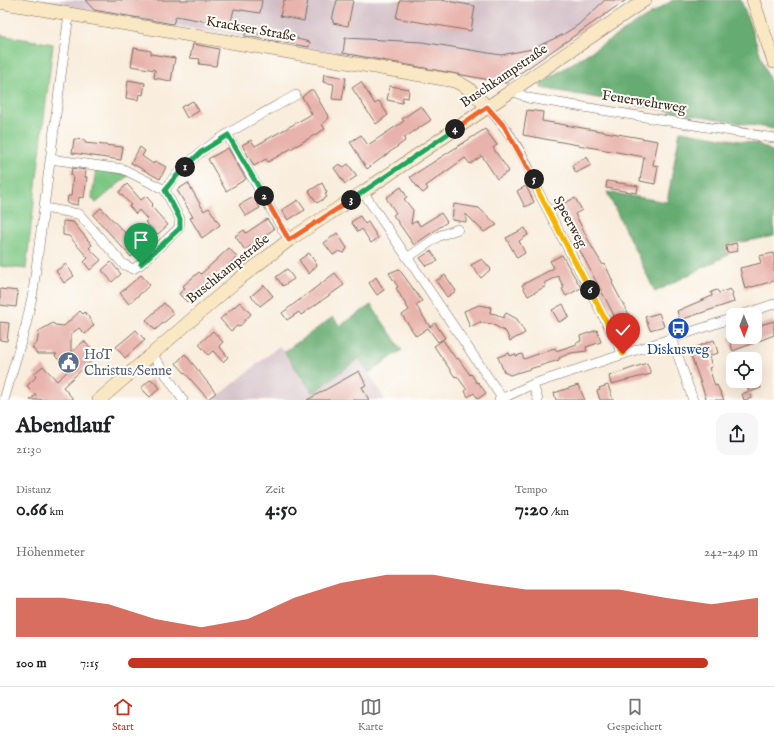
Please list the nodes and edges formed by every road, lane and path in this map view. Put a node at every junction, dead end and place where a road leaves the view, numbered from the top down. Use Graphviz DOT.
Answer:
graph roads {
  1 [pos="645,0"];
  2 [pos="753,0"];
  3 [pos="0,2"];
  4 [pos="69,14"];
  5 [pos="774,62"];
  6 [pos="511,90"];
  7 [pos="296,95"];
  8 [pos="487,107"];
  9 [pos="228,135"];
  10 [pos="774,138"];
  11 [pos="50,159"];
  12 [pos="165,190"];
  13 [pos="363,192"];
  14 [pos="44,208"];
  15 [pos="458,229"];
  16 [pos="289,240"];
  17 [pos="407,258"];
  18 [pos="774,304"];
  19 [pos="762,308"];
  20 [pos="726,320"];
  21 [pos="672,338"];
  22 [pos="152,354"];
  23 [pos="623,354"];
  24 [pos="533,384"];
  25 [pos="500,399"];
  26 [pos="4,400"];
  27 [pos="99,400"];
  28 [pos="183,400"];
  29 [pos="538,400"];
  30 [pos="693,400"];
  1 -- 6 [label="main road, Buschkampstraße"];
  2 -- 5 [label="main road"];
  3 -- 4 [label="main road, Krackser Straße"];
  4 -- 8 [label="main road, Krackser Straße"];
  4 -- 11 [label="street"];
  6 -- 8 [label="main road, Buschkampstraße"];
  6 -- 10 [label="street, Feuerwehrweg"];
  7 -- 9 [label="street"];
  8 -- 13 [label="main road, Buschkampstraße"];
  8 -- 23 [label="street, Speerweg"];
  9 -- 12 [label="street"];
  9 -- 16 [label="street"];
  11 -- 12 [label="street"];
  11 -- 14 [label="street"];
  12 -- 14 [label="street"];
  13 -- 16 [label="main road, Buschkampstraße"];
  13 -- 17 [label="street"];
  14 -- 26 [label="street"];
  15 -- 17 [label="street"];
  16 -- 22 [label="main road, Buschkampstraße"];
  17 -- 25 [label="street"];
  18 -- 19 [label="street"];
  20 -- 21 [label="street"];
  21 -- 23 [label="street"];
  21 -- 30 [label="street"];
  22 -- 27 [label="main road, Buschkampstraße"];
  22 -- 28 [label="street"];
  23 -- 24 [label="street"];
  24 -- 25 [label="street"];
  24 -- 29 [label="street"];
}
